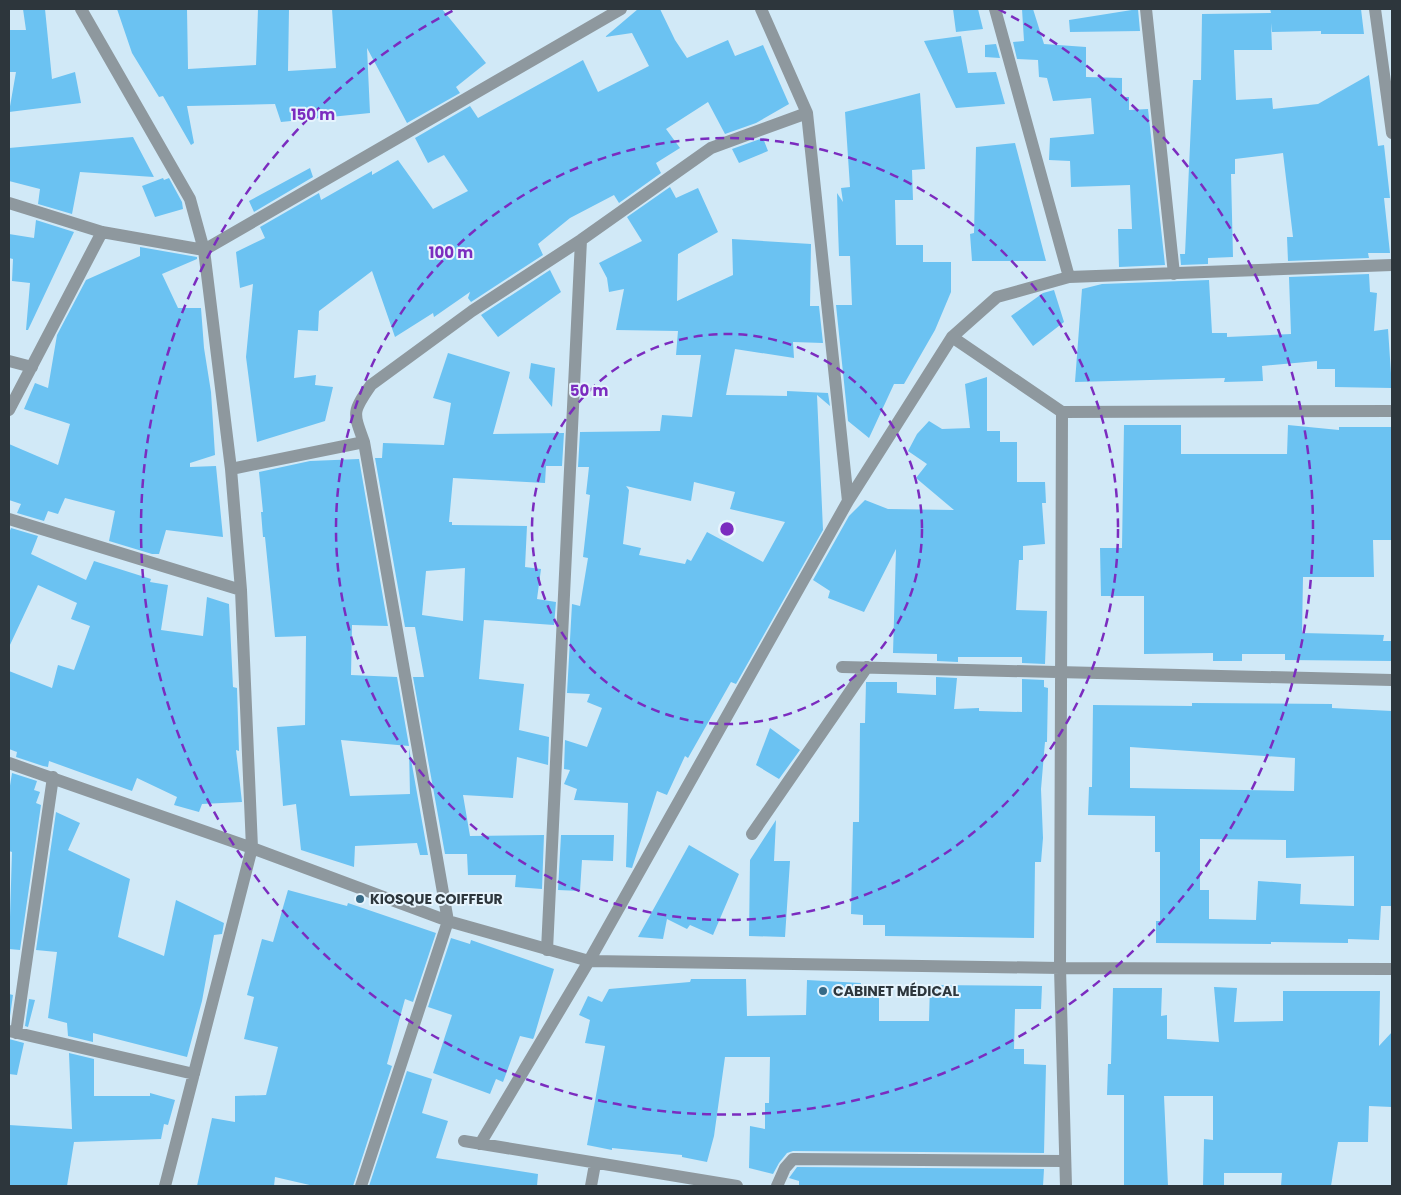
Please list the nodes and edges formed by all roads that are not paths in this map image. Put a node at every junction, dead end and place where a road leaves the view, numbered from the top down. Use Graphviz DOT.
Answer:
graph roads {
  1 [pos="81,9"];
  2 [pos="621,9"];
  3 [pos="761,9"];
  4 [pos="995,9"];
  5 [pos="1146,9"];
  6 [pos="1375,9"];
  7 [pos="807,113"];
  8 [pos="1392,133"];
  9 [pos="9,203"];
  10 [pos="102,232"];
  11 [pos="581,240"];
  12 [pos="204,250"];
  13 [pos="1392,266"];
  14 [pos="1174,274"];
  15 [pos="1069,277"];
  16 [pos="952,337"];
  17 [pos="9,361"];
  18 [pos="32,366"];
  19 [pos="9,410"];
  20 [pos="1392,411"];
  21 [pos="1062,412"];
  22 [pos="364,442"];
  23 [pos="231,469"];
  24 [pos="848,501"];
  25 [pos="9,519"];
  26 [pos="241,590"];
  27 [pos="842,667"];
  28 [pos="867,668"];
  29 [pos="1061,672"];
  30 [pos="1392,680"];
  31 [pos="9,763"];
  32 [pos="52,777"];
  33 [pos="752,834"];
  34 [pos="252,848"];
  35 [pos="448,921"];
  36 [pos="547,950"];
  37 [pos="589,961"];
  38 [pos="1060,968"];
  39 [pos="1392,969"];
  40 [pos="12,1032"];
  41 [pos="194,1074"];
  42 [pos="464,1141"];
  43 [pos="480,1144"];
  44 [pos="1065,1161"];
  45 [pos="595,1164"];
  46 [pos="165,1186"];
  47 [pos="361,1186"];
  48 [pos="591,1186"];
  49 [pos="737,1186"];
  50 [pos="777,1186"];
  51 [pos="1066,1186"];
  1 -- 12 [label="street"];
  2 -- 12 [label="street"];
  3 -- 7 [label="street"];
  4 -- 15 [label="street"];
  5 -- 14 [label="street"];
  6 -- 8 [label="street"];
  7 -- 11 [label="street"];
  7 -- 24 [label="street"];
  9 -- 10 [label="street"];
  10 -- 12 [label="street"];
  10 -- 18 [label="street"];
  11 -- 22 [label="street"];
  11 -- 36 [label="street"];
  12 -- 23 [label="street"];
  13 -- 14 [label="street"];
  14 -- 15 [label="street"];
  15 -- 16 [label="street"];
  16 -- 21 [label="street"];
  16 -- 24 [label="street"];
  17 -- 18 [label="street"];
  18 -- 19 [label="street"];
  20 -- 21 [label="street"];
  21 -- 29 [label="street"];
  22 -- 23 [label="street"];
  22 -- 35 [label="street"];
  23 -- 26 [label="street"];
  24 -- 37 [label="street"];
  25 -- 26 [label="street"];
  26 -- 34 [label="street"];
  27 -- 28 [label="street"];
  28 -- 29 [label="street"];
  28 -- 33 [label="street"];
  29 -- 30 [label="street"];
  29 -- 38 [label="street"];
  31 -- 32 [label="street"];
  32 -- 34 [label="street"];
  32 -- 40 [label="street"];
  34 -- 35 [label="street"];
  34 -- 41 [label="street"];
  35 -- 36 [label="street"];
  35 -- 47 [label="street"];
  36 -- 37 [label="street"];
  37 -- 38 [label="street"];
  37 -- 43 [label="street"];
  38 -- 39 [label="street"];
  38 -- 44 [label="street"];
  40 -- 41 [label="street"];
  41 -- 46 [label="street"];
  42 -- 43 [label="street"];
  43 -- 45 [label="street"];
  44 -- 50 [label="street"];
  44 -- 51 [label="street"];
  45 -- 48 [label="street"];
  45 -- 49 [label="street"];
}
